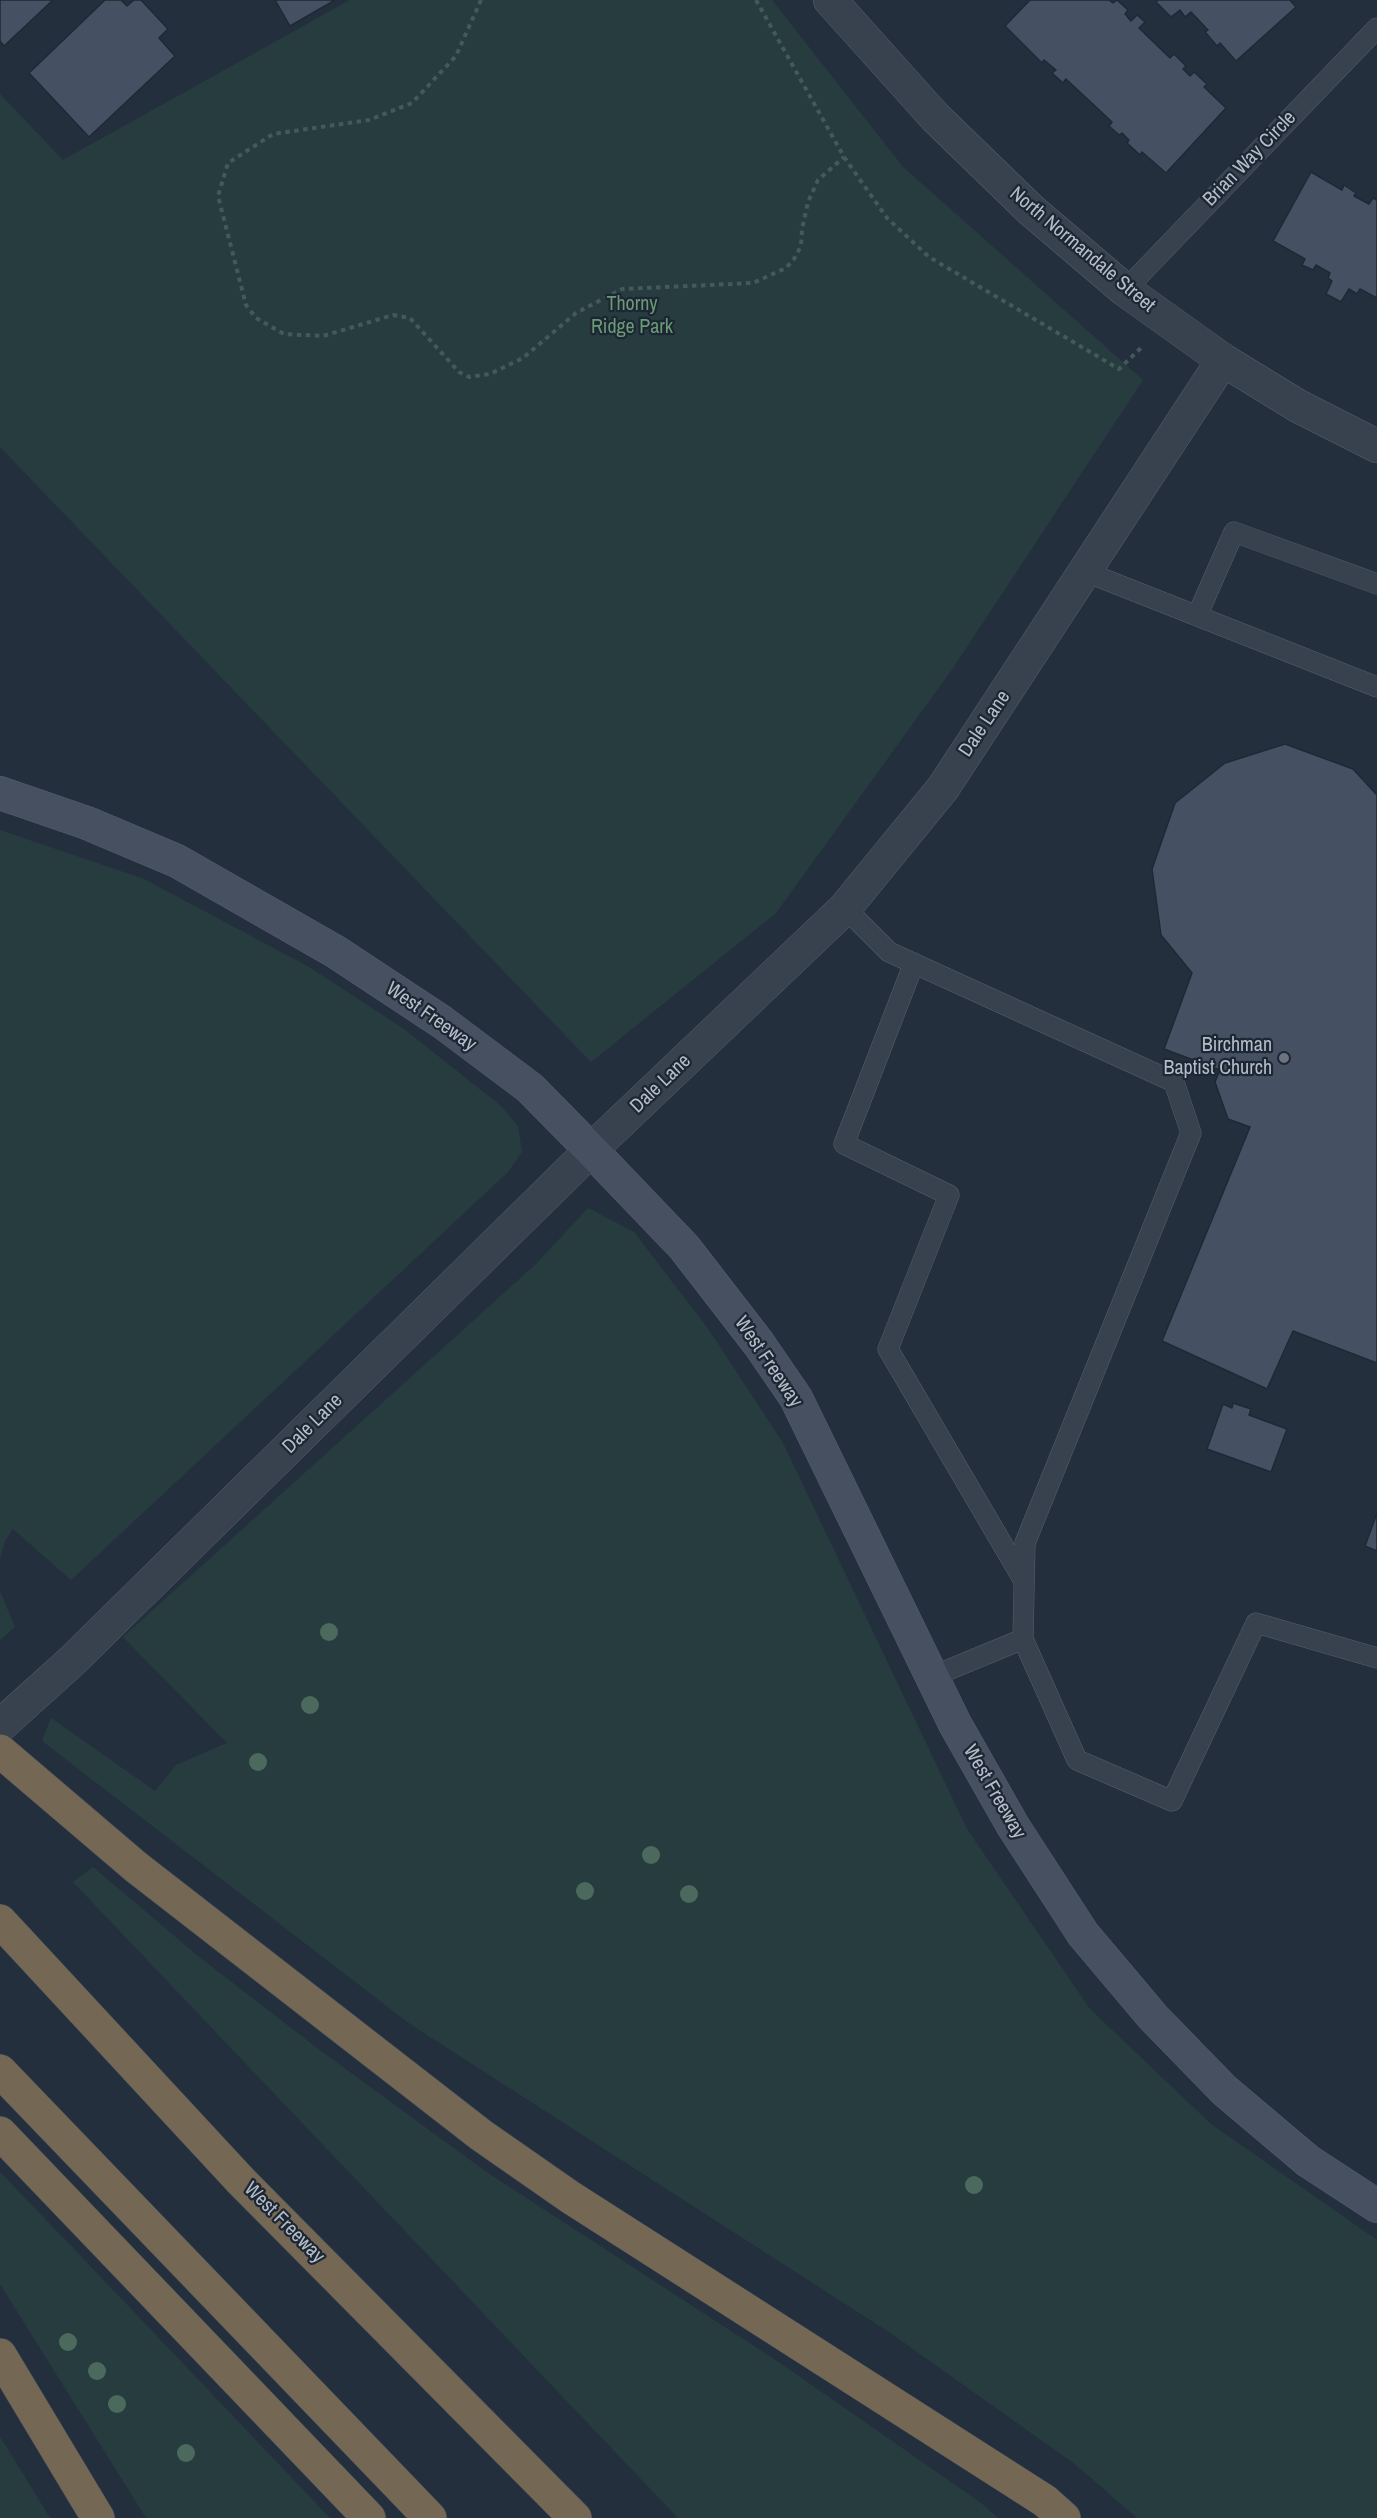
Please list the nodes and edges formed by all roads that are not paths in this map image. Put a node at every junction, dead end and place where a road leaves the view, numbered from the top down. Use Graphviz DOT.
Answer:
graph roads {
  1 [pos="830,0"];
  2 [pos="1377,28"];
  3 [pos="1125,290"];
  4 [pos="1223,360"];
  5 [pos="1377,446"];
  6 [pos="1086,572"];
  7 [pos="1377,584"];
  8 [pos="1197,616"];
  9 [pos="1377,687"];
  10 [pos="0,793"];
  11 [pos="845,908"];
  12 [pos="914,963"];
  13 [pos="591,1150"];
  14 [pos="1024,1581"];
  15 [pos="1023,1639"];
  16 [pos="1377,1658"];
  17 [pos="931,1677"];
  18 [pos="0,1725"];
  19 [pos="0,1751"];
  20 [pos="0,1921"];
  21 [pos="0,2071"];
  22 [pos="0,2133"];
  23 [pos="1377,2206"];
  24 [pos="0,2355"];
  25 [pos="98,2518"];
  26 [pos="369,2518"];
  27 [pos="430,2518"];
  28 [pos="575,2518"];
  29 [pos="1064,2518"];
  1 -- 3 [label="street, North Normandale Street"];
  2 -- 3 [label="lane, Brian Way Circle"];
  3 -- 4 [label="street, North Normandale Street"];
  4 -- 5 [label="street, North Normandale Street"];
  4 -- 6 [label="street, Dale Lane"];
  6 -- 8 [label="lane"];
  6 -- 11 [label="street, Dale Lane"];
  7 -- 8 [label="lane"];
  8 -- 9 [label="lane"];
  10 -- 13 [label="main road, West Freeway"];
  11 -- 12 [label="lane"];
  11 -- 13 [label="street, Dale Lane"];
  12 -- 14 [label="lane"];
  12 -- 14 [label="lane"];
  13 -- 17 [label="main road, West Freeway"];
  13 -- 18 [label="street, Dale Lane"];
  14 -- 15 [label="lane"];
  15 -- 16 [label="lane"];
  15 -- 17 [label="lane"];
  17 -- 23 [label="main road, West Freeway"];
  19 -- 29 [label="highway"];
  20 -- 28 [label="highway, West Freeway"];
  21 -- 27 [label="highway"];
  22 -- 26 [label="highway"];
  24 -- 25 [label="highway"];
}
